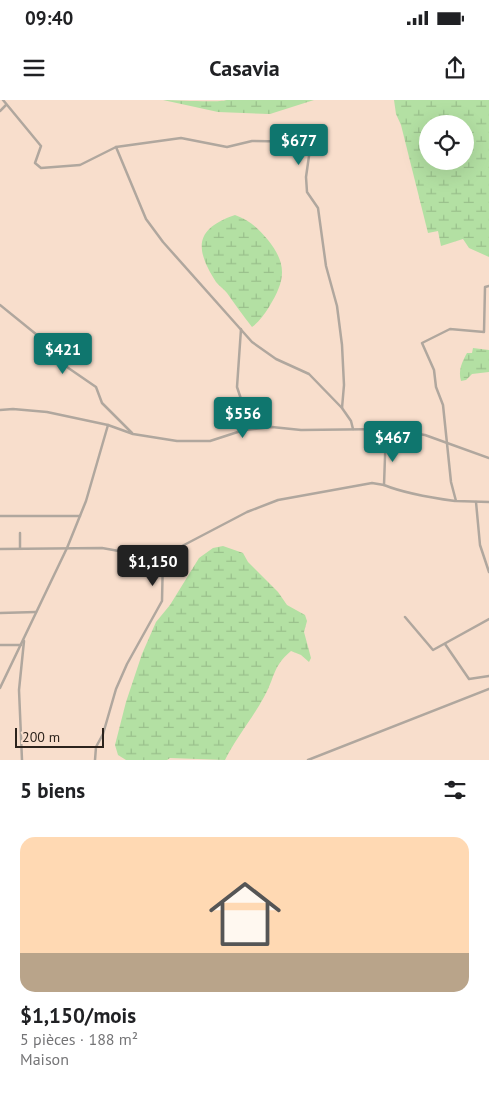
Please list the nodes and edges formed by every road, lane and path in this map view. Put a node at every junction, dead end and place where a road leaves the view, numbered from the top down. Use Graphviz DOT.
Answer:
graph roads {
  1 [pos="3,100"];
  2 [pos="6,104"];
  3 [pos="0,111"];
  4 [pos="116,148"];
  5 [pos="489,286"];
  6 [pos="0,305"];
  7 [pos="241,329"];
  8 [pos="342,408"];
  9 [pos="0,410"];
  10 [pos="108,425"];
  11 [pos="353,429"];
  12 [pos="386,429"];
  13 [pos="244,430"];
  14 [pos="133,434"];
  15 [pos="447,443"];
  16 [pos="489,458"];
  17 [pos="384,485"];
  18 [pos="456,501"];
  19 [pos="476,502"];
  20 [pos="489,502"];
  21 [pos="0,516"];
  22 [pos="80,516"];
  23 [pos="20,533"];
  24 [pos="0,548"];
  25 [pos="20,548"];
  26 [pos="67,548"];
  27 [pos="163,556"];
  28 [pos="489,572"];
  29 [pos="36,612"];
  30 [pos="0,613"];
  31 [pos="405,617"];
  32 [pos="489,619"];
  33 [pos="25,635"];
  34 [pos="21,644"];
  35 [pos="445,644"];
  36 [pos="0,645"];
  37 [pos="489,676"];
  38 [pos="0,678"];
  39 [pos="5,678"];
  40 [pos="0,688"];
  41 [pos="489,689"];
  42 [pos="22,760"];
  43 [pos="95,760"];
  44 [pos="308,760"];
  1 -- 2 [label="street"];
  2 -- 3 [label="street"];
  2 -- 4 [label="street"];
  4 -- 7 [label="street"];
  4 -- 8 [label="street"];
  5 -- 15 [label="street"];
  6 -- 14 [label="street"];
  7 -- 8 [label="street"];
  7 -- 13 [label="street"];
  8 -- 11 [label="street"];
  9 -- 10 [label="street"];
  10 -- 14 [label="street"];
  10 -- 22 [label="street"];
  11 -- 12 [label="street"];
  11 -- 13 [label="street"];
  12 -- 15 [label="street"];
  12 -- 17 [label="street"];
  13 -- 14 [label="street"];
  15 -- 16 [label="street"];
  15 -- 18 [label="street"];
  17 -- 18 [label="street"];
  17 -- 27 [label="street"];
  18 -- 19 [label="street"];
  19 -- 20 [label="street"];
  19 -- 28 [label="street"];
  21 -- 22 [label="street"];
  22 -- 26 [label="street"];
  23 -- 25 [label="street"];
  24 -- 25 [label="street"];
  25 -- 26 [label="street"];
  26 -- 27 [label="street"];
  26 -- 29 [label="street"];
  27 -- 43 [label="street"];
  29 -- 30 [label="street"];
  29 -- 33 [label="street"];
  31 -- 35 [label="street"];
  32 -- 35 [label="street"];
  33 -- 34 [label="street"];
  33 -- 42 [label="street"];
  34 -- 36 [label="street"];
  34 -- 39 [label="street"];
  35 -- 37 [label="street"];
  38 -- 39 [label="street"];
  39 -- 40 [label="street"];
  41 -- 44 [label="street"];
}
